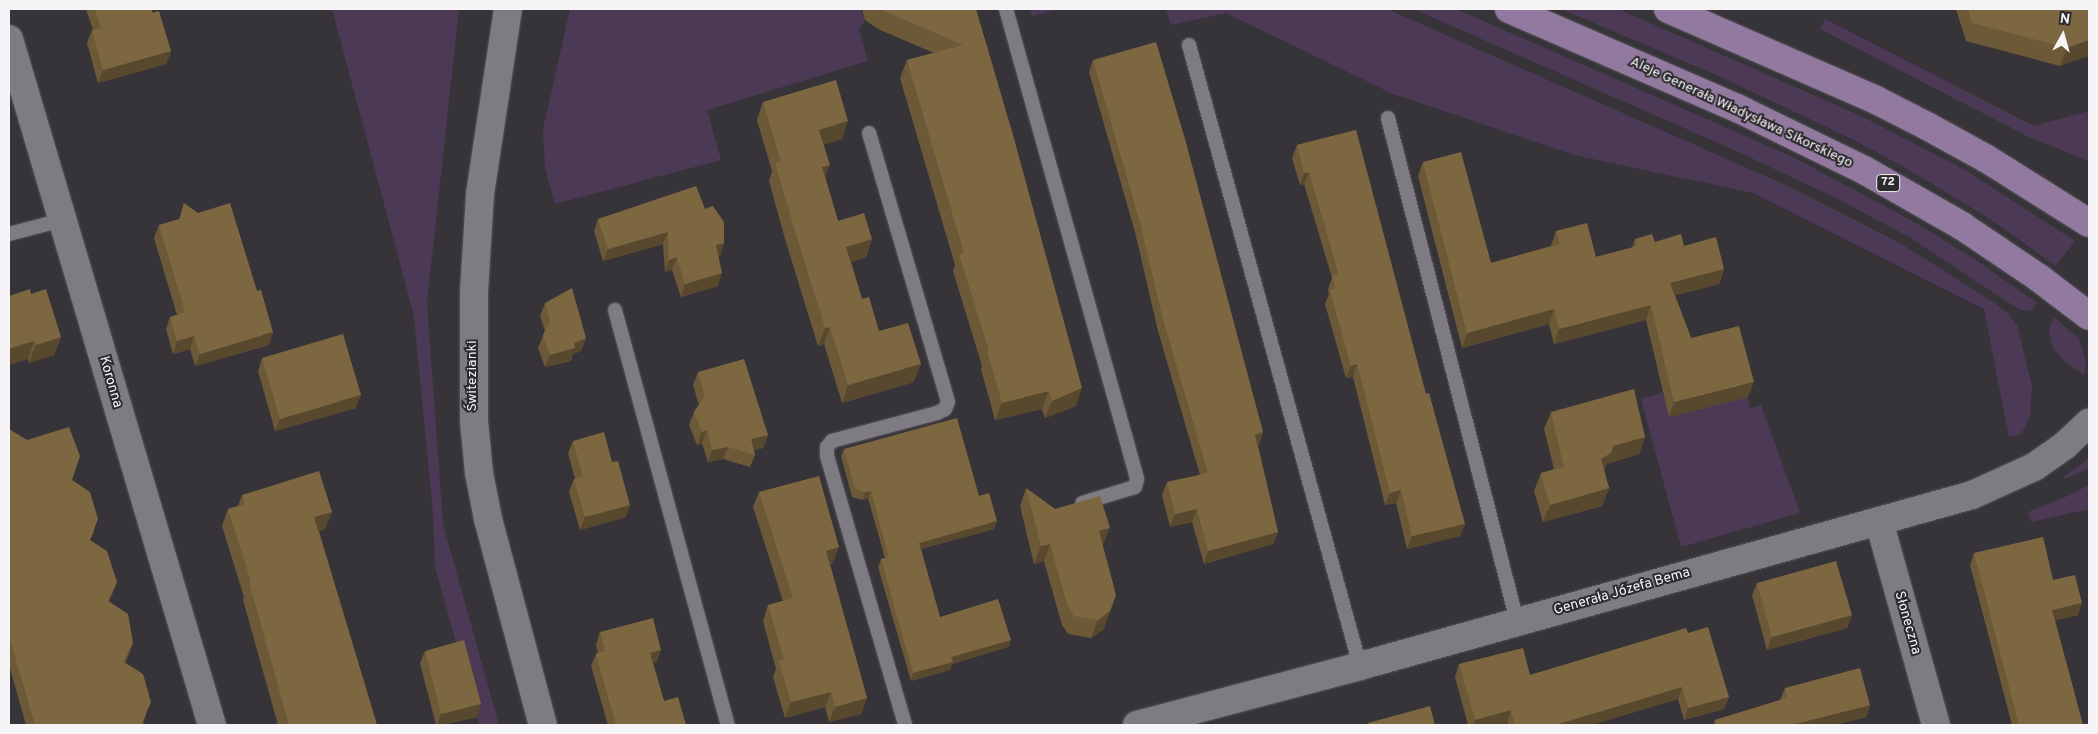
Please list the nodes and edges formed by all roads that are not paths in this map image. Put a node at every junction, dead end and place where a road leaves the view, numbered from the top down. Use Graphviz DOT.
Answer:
graph roads {
  1 [pos="1006,9"];
  2 [pos="1510,9"];
  3 [pos="1668,9"];
  4 [pos="509,13"];
  5 [pos="1190,44"];
  6 [pos="10,46"];
  7 [pos="1388,118"];
  8 [pos="869,133"];
  9 [pos="62,220"];
  10 [pos="2089,223"];
  11 [pos="9,234"];
  12 [pos="614,310"];
  13 [pos="2089,316"];
  14 [pos="2089,423"];
  15 [pos="1072,506"];
  16 [pos="1879,521"];
  17 [pos="1517,621"];
  18 [pos="1360,666"];
  19 [pos="1220,715"];
  20 [pos="212,725"];
  21 [pos="543,725"];
  22 [pos="728,725"];
  23 [pos="905,725"];
  24 [pos="1137,725"];
  25 [pos="1936,725"];
  1 -- 15 [label="lane"];
  2 -- 13 [label="main road, Aleje Generała Władysława Sikorskiego / 72"];
  3 -- 10 [label="main road"];
  4 -- 21 [label="street, Świtezianki"];
  5 -- 18 [label="lane"];
  6 -- 9 [label="street, Koronna"];
  7 -- 17 [label="lane"];
  8 -- 23 [label="lane"];
  9 -- 11 [label="lane"];
  9 -- 20 [label="street, Koronna"];
  12 -- 22 [label="lane"];
  14 -- 16 [label="street, Generała Józefa Bema"];
  16 -- 17 [label="street, Generała Józefa Bema"];
  16 -- 25 [label="street, Słoneczna"];
  17 -- 18 [label="street, Generała Józefa Bema"];
  18 -- 19 [label="street, Generała Józefa Bema"];
  19 -- 24 [label="street, Generała Józefa Bema"];
}
